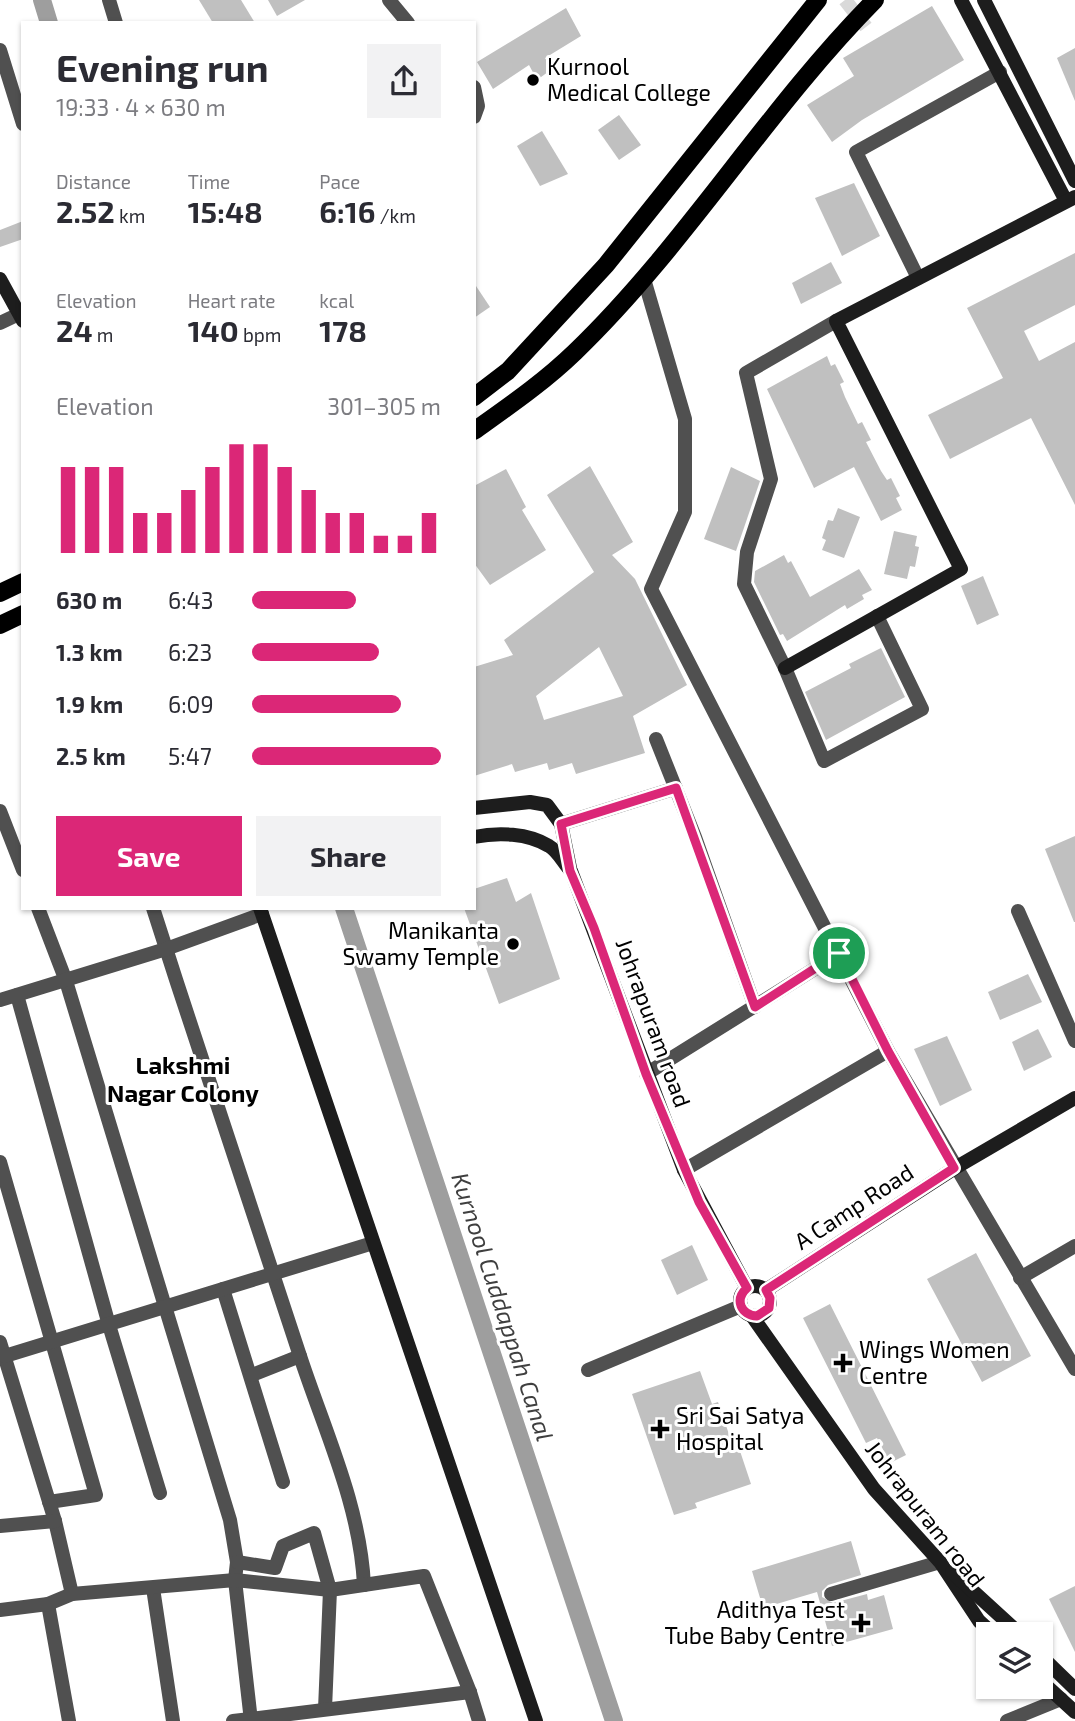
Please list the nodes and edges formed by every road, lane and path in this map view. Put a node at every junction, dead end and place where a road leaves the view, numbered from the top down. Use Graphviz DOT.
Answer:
graph roads {
  1 [pos="109,0"];
  2 [pos="389,0"];
  3 [pos="818,0"];
  4 [pos="875,0"];
  5 [pos="961,0"];
  6 [pos="984,0"];
  7 [pos="115,21"];
  8 [pos="406,21"];
  9 [pos="0,50"];
  10 [pos="1017,64"];
  11 [pos="1000,72"];
  12 [pos="21,118"];
  13 [pos="1075,181"];
  14 [pos="1071,199"];
  15 [pos="918,278"];
  16 [pos="0,279"];
  17 [pos="644,279"];
  18 [pos="21,318"];
  19 [pos="836,321"];
  20 [pos="0,323"];
  21 [pos="476,395"];
  22 [pos="476,429"];
  23 [pos="21,583"];
  24 [pos="0,593"];
  25 [pos="21,615"];
  26 [pos="877,616"];
  27 [pos="0,625"];
  28 [pos="785,668"];
  29 [pos="656,739"];
  30 [pos="676,788"];
  31 [pos="476,808"];
  32 [pos="0,811"];
  33 [pos="561,824"];
  34 [pos="476,837"];
  35 [pos="5,838"];
  36 [pos="21,866"];
  37 [pos="570,871"];
  38 [pos="39,910"];
  39 [pos="154,910"];
  40 [pos="261,911"];
  41 [pos="1018,911"];
  42 [pos="166,949"];
  43 [pos="839,953"];
  44 [pos="66,981"];
  45 [pos="17,995"];
  46 [pos="0,1000"];
  47 [pos="755,1007"];
  48 [pos="1075,1041"];
  49 [pos="888,1051"];
  50 [pos="646,1074"];
  51 [pos="1075,1098"];
  52 [pos="0,1162"];
  53 [pos="954,1168"];
  54 [pos="684,1170"];
  55 [pos="373,1242"];
  56 [pos="1075,1246"];
  57 [pos="275,1273"];
  58 [pos="1020,1278"];
  59 [pos="747,1288"];
  60 [pos="223,1289"];
  61 [pos="766,1290"];
  62 [pos="166,1307"];
  63 [pos="746,1311"];
  64 [pos="109,1325"];
  65 [pos="0,1342"];
  66 [pos="52,1343"];
  67 [pos="5,1356"];
  68 [pos="300,1356"];
  69 [pos="1075,1369"];
  70 [pos="588,1370"];
  71 [pos="252,1375"];
  72 [pos="283,1482"];
  73 [pos="160,1493"];
  74 [pos="49,1502"];
  75 [pos="55,1521"];
  76 [pos="0,1526"];
  77 [pos="237,1562"];
  78 [pos="940,1562"];
  79 [pos="235,1580"];
  80 [pos="364,1585"];
  81 [pos="153,1588"];
  82 [pos="330,1590"];
  83 [pos="72,1594"];
  84 [pos="831,1594"];
  85 [pos="48,1604"];
  86 [pos="0,1610"];
  87 [pos="980,1622"];
  88 [pos="1008,1622"];
  89 [pos="1053,1668"];
  90 [pos="1075,1689"];
  91 [pos="470,1692"];
  92 [pos="1053,1692"];
  93 [pos="1061,1699"];
  94 [pos="325,1710"];
  95 [pos="1075,1712"];
  96 [pos="251,1720"];
  97 [pos="69,1721"];
  98 [pos="173,1721"];
  99 [pos="233,1721"];
  100 [pos="479,1721"];
  101 [pos="536,1721"];
  102 [pos="1007,1721"];
  1 -- 7 [label="street"];
  2 -- 8 [label="street"];
  3 -- 21 [label="main road"];
  4 -- 17 [label="main road"];
  5 -- 11 [label="street"];
  6 -- 10 [label="street"];
  9 -- 12 [label="street"];
  10 -- 11 [label="street"];
  10 -- 13 [label="street"];
  11 -- 14 [label="street"];
  11 -- 15 [label="street"];
  14 -- 15 [label="street"];
  15 -- 19 [label="street"];
  16 -- 18 [label="street"];
  17 -- 22 [label="main road"];
  17 -- 43 [label="street"];
  18 -- 20 [label="street"];
  19 -- 26 [label="street"];
  19 -- 28 [label="street"];
  23 -- 24 [label="main road"];
  25 -- 27 [label="main road"];
  26 -- 28 [label="street"];
  26 -- 28 [label="street"];
  29 -- 30 [label="street"];
  30 -- 33 [label="street"];
  30 -- 47 [label="street"];
  31 -- 33 [label="street"];
  32 -- 35 [label="street"];
  33 -- 37 [label="street"];
  34 -- 37 [label="street, Johrapuram road"];
  35 -- 36 [label="street"];
  37 -- 50 [label="street, Johrapuram road"];
  38 -- 44 [label="street"];
  39 -- 42 [label="street"];
  40 -- 42 [label="street"];
  40 -- 55 [label="street"];
  41 -- 48 [label="street"];
  42 -- 44 [label="street"];
  42 -- 57 [label="street"];
  43 -- 47 [label="street"];
  43 -- 49 [label="street"];
  44 -- 45 [label="street"];
  44 -- 62 [label="street"];
  45 -- 46 [label="street"];
  45 -- 64 [label="street"];
  47 -- 50 [label="street"];
  49 -- 53 [label="street"];
  49 -- 54 [label="street"];
  50 -- 54 [label="street, Johrapuram road"];
  51 -- 53 [label="street, A Camp Road"];
  52 -- 66 [label="street"];
  53 -- 58 [label="street"];
  53 -- 61 [label="street, A Camp Road"];
  54 -- 59 [label="street, Johrapuram road"];
  55 -- 57 [label="street"];
  55 -- 101 [label="street"];
  56 -- 58 [label="street"];
  57 -- 60 [label="street"];
  57 -- 68 [label="street"];
  58 -- 69 [label="street"];
  59 -- 61 [label="street"];
  59 -- 63 [label="street"];
  60 -- 62 [label="street"];
  60 -- 71 [label="street"];
  61 -- 63 [label="street"];
  62 -- 64 [label="street"];
  62 -- 77 [label="street"];
  63 -- 70 [label="street"];
  63 -- 78 [label="street, Johrapuram road"];
  64 -- 66 [label="street"];
  64 -- 73 [label="street"];
  65 -- 67 [label="street"];
  66 -- 67 [label="street"];
  66 -- 74 [label="street"];
  67 -- 74 [label="street"];
  68 -- 71 [label="street"];
  68 -- 80 [label="street"];
  71 -- 72 [label="street"];
  74 -- 75 [label="street"];
  75 -- 76 [label="street"];
  75 -- 83 [label="street"];
  77 -- 79 [label="street"];
  77 -- 82 [label="street"];
  78 -- 84 [label="street"];
  78 -- 87 [label="street, Johrapuram road"];
  78 -- 88 [label="street, Johrapuram road"];
  79 -- 81 [label="street"];
  79 -- 82 [label="street"];
  79 -- 96 [label="street"];
  80 -- 82 [label="street"];
  80 -- 91 [label="street"];
  81 -- 83 [label="street"];
  81 -- 98 [label="street"];
  82 -- 94 [label="street"];
  83 -- 85 [label="street"];
  85 -- 86 [label="street"];
  85 -- 97 [label="street"];
  89 -- 90 [label="street"];
  91 -- 94 [label="street"];
  91 -- 100 [label="street"];
  92 -- 93 [label="street"];
  93 -- 95 [label="street"];
  93 -- 102 [label="street"];
  94 -- 96 [label="street"];
  96 -- 99 [label="street"];
}
